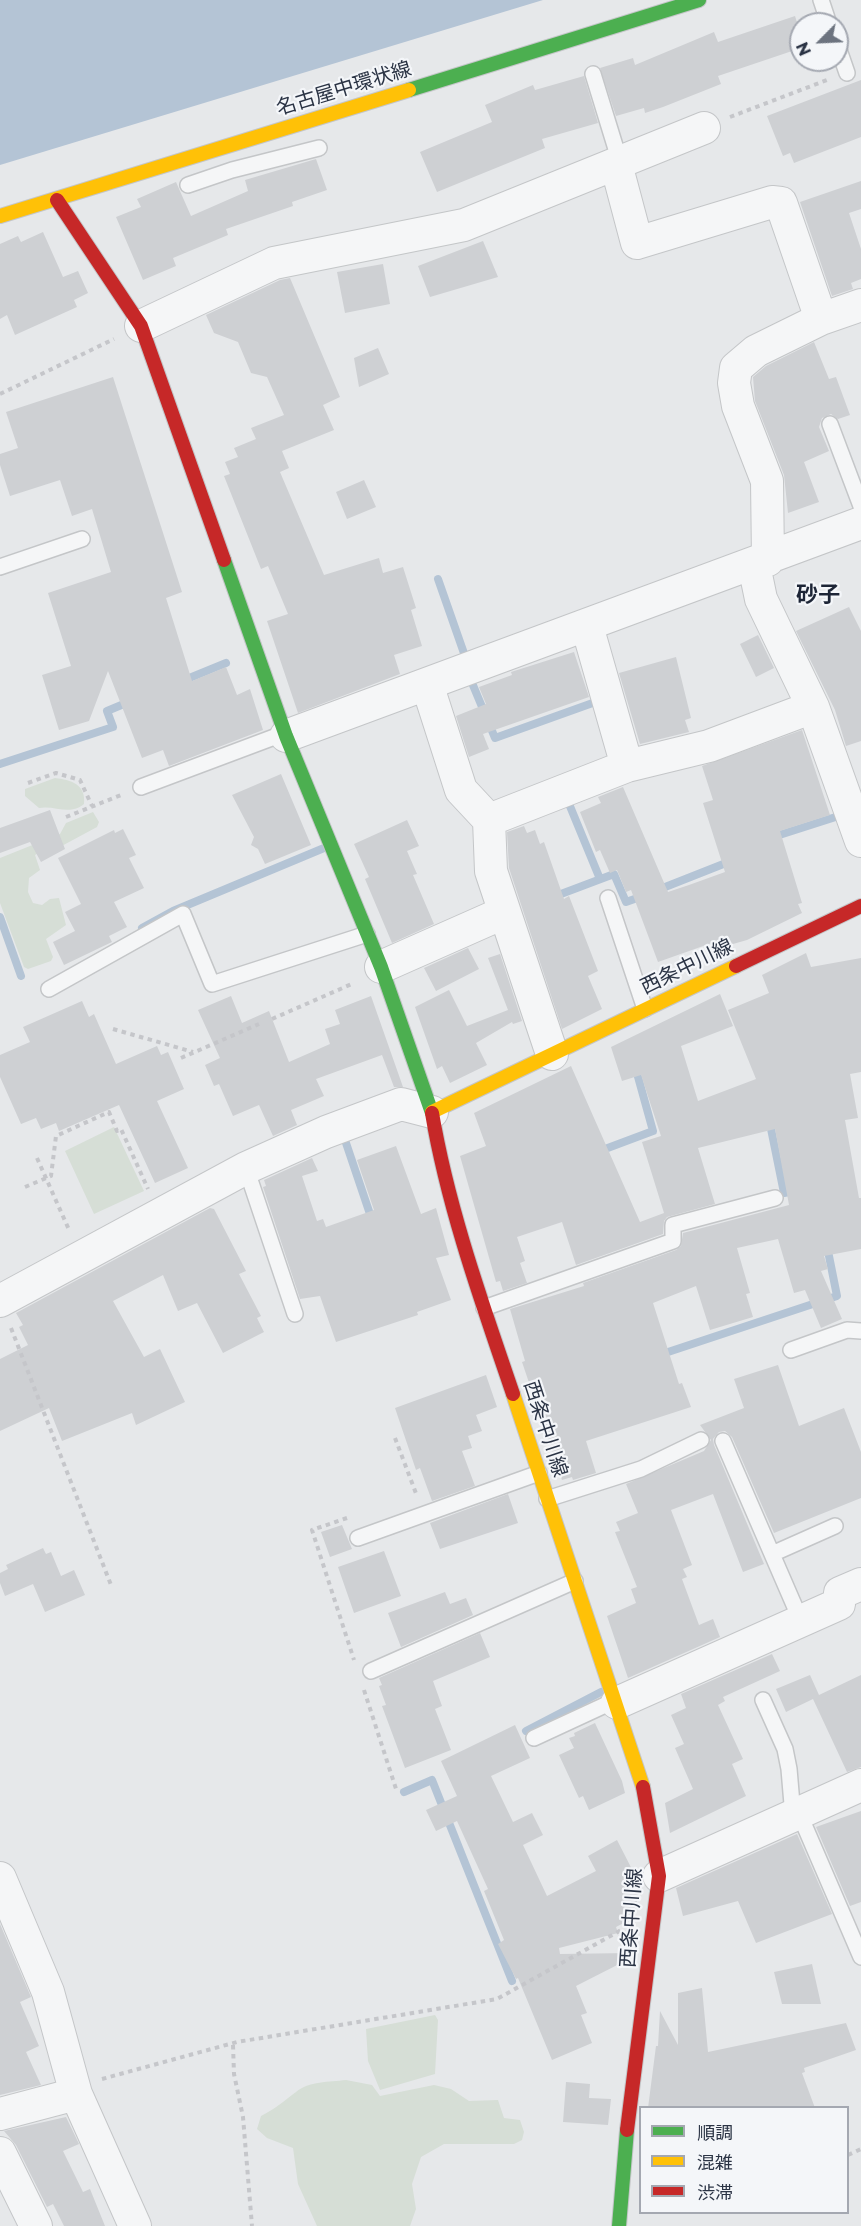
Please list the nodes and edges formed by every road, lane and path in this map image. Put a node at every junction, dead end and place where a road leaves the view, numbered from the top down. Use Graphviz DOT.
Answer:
graph roads {
  1 [pos="699,0"];
  2 [pos="847,73"];
  3 [pos="593,74"];
  4 [pos="704,128"];
  5 [pos="224,147"];
  6 [pos="319,148"];
  7 [pos="618,163"];
  8 [pos="232,170"];
  9 [pos="188,185"];
  10 [pos="57,200"];
  11 [pos="0,216"];
  12 [pos="861,305"];
  13 [pos="822,319"];
  14 [pos="141,326"];
  15 [pos="0,394"];
  16 [pos="830,424"];
  17 [pos="861,506"];
  18 [pos="861,524"];
  19 [pos="82,538"];
  20 [pos="761,562"];
  21 [pos="0,567"];
  22 [pos="587,626"];
  23 [pos="427,684"];
  24 [pos="813,707"];
  25 [pos="286,734"];
  26 [pos="627,766"];
  27 [pos="28,783"];
  28 [pos="141,788"];
  29 [pos="92,806"];
  30 [pos="66,816"];
  31 [pos="489,820"];
  32 [pos="861,841"];
  33 [pos="608,898"];
  34 [pos="861,906"];
  35 [pos="503,913"];
  36 [pos="368,934"];
  37 [pos="381,968"];
  38 [pos="49,989"];
  39 [pos="645,1009"];
  40 [pos="272,1019"];
  41 [pos="260,1024"];
  42 [pos="113,1029"];
  43 [pos="194,1053"];
  44 [pos="552,1054"];
  45 [pos="181,1058"];
  46 [pos="432,1112"];
  47 [pos="36,1158"];
  48 [pos="246,1168"];
  49 [pos="46,1179"];
  50 [pos="25,1187"];
  51 [pos="148,1191"];
  52 [pos="776,1198"];
  53 [pos="81,1257"];
  54 [pos="0,1301"];
  55 [pos="484,1308"];
  56 [pos="295,1314"];
  57 [pos="861,1331"];
  58 [pos="791,1350"];
  59 [pos="395,1438"];
  60 [pos="701,1440"];
  61 [pos="723,1441"];
  62 [pos="539,1473"];
  63 [pos="416,1494"];
  64 [pos="406,1498"];
  65 [pos="547,1499"];
  66 [pos="424,1514"];
  67 [pos="354,1516"];
  68 [pos="835,1526"];
  69 [pos="358,1538"];
  70 [pos="772,1554"];
  71 [pos="575,1581"];
  72 [pos="861,1584"];
  73 [pos="111,1585"];
  74 [pos="801,1621"];
  75 [pos="364,1669"];
  76 [pos="364,1689"];
  77 [pos="763,1700"];
  78 [pos="616,1701"];
  79 [pos="534,1738"];
  80 [pos="861,1785"];
  81 [pos="397,1792"];
  82 [pos="796,1815"];
  83 [pos="659,1876"];
  84 [pos="0,1878"];
  85 [pos="655,1921"];
  86 [pos="861,1957"];
  87 [pos="233,2045"];
  88 [pos="75,2090"];
  89 [pos="0,2114"];
  90 [pos="0,2153"];
  91 [pos="36,2226"];
  92 [pos="135,2226"];
  93 [pos="252,2226"];
  94 [pos="619,2226"];
  1 -- 5 [label="main road, 名古屋中環状線"];
  2 -- 4 [label="path"];
  3 -- 7 [label="lane"];
  4 -- 7 [label="street"];
  5 -- 8 [label="lane"];
  5 -- 10 [label="main road, 名古屋中環状線"];
  6 -- 8 [label="lane"];
  7 -- 13 [label="street"];
  7 -- 14 [label="street"];
  8 -- 9 [label="lane"];
  10 -- 11 [label="main road, 名古屋中環状線"];
  10 -- 14 [label="main road"];
  12 -- 13 [label="street"];
  13 -- 20 [label="street"];
  14 -- 15 [label="path"];
  14 -- 25 [label="main road"];
  16 -- 17 [label="lane"];
  18 -- 20 [label="street"];
  19 -- 21 [label="lane"];
  20 -- 22 [label="street"];
  20 -- 24 [label="street"];
  22 -- 23 [label="street"];
  22 -- 26 [label="street"];
  23 -- 25 [label="street"];
  23 -- 31 [label="street"];
  24 -- 26 [label="street"];
  24 -- 32 [label="street"];
  25 -- 28 [label="lane"];
  25 -- 36 [label="main road"];
  26 -- 31 [label="street"];
  27 -- 29 [label="path"];
  28 -- 29 [label="path"];
  29 -- 30 [label="path"];
  31 -- 35 [label="street"];
  33 -- 39 [label="lane"];
  34 -- 39 [label="main road, 西条中川線"];
  35 -- 37 [label="street"];
  35 -- 44 [label="street"];
  36 -- 37 [label="main road"];
  36 -- 38 [label="lane"];
  37 -- 40 [label="path"];
  37 -- 46 [label="main road"];
  39 -- 44 [label="main road, 西条中川線"];
  41 -- 43 [label="path"];
  42 -- 43 [label="path"];
  43 -- 45 [label="path"];
  44 -- 46 [label="main road, 西条中川線"];
  46 -- 48 [label="street"];
  46 -- 55 [label="main road, 西条中川線"];
  47 -- 49 [label="path"];
  48 -- 53 [label="street"];
  48 -- 56 [label="lane"];
  49 -- 50 [label="path"];
  49 -- 51 [label="path"];
  49 -- 53 [label="path"];
  52 -- 55 [label="lane"];
  53 -- 54 [label="street"];
  54 -- 73 [label="path"];
  55 -- 62 [label="main road, 西条中川線"];
  57 -- 58 [label="lane"];
  59 -- 63 [label="path"];
  60 -- 65 [label="lane"];
  61 -- 70 [label="lane"];
  62 -- 65 [label="main road, 西条中川線"];
  62 -- 66 [label="lane"];
  63 -- 64 [label="path"];
  63 -- 66 [label="path"];
  65 -- 71 [label="main road, 西条中川線"];
  66 -- 69 [label="lane"];
  67 -- 75 [label="path"];
  68 -- 70 [label="lane"];
  70 -- 74 [label="lane"];
  71 -- 75 [label="lane"];
  71 -- 78 [label="main road, 西条中川線"];
  72 -- 74 [label="street"];
  74 -- 78 [label="street"];
  76 -- 81 [label="path"];
  77 -- 82 [label="lane"];
  78 -- 79 [label="lane"];
  78 -- 83 [label="main road, 西条中川線"];
  80 -- 82 [label="street"];
  82 -- 83 [label="street"];
  82 -- 86 [label="lane"];
  83 -- 85 [label="main road, 西条中川線"];
  84 -- 88 [label="street"];
  85 -- 87 [label="path"];
  85 -- 94 [label="main road, 西条中川線"];
  87 -- 88 [label="path"];
  87 -- 93 [label="path"];
  88 -- 89 [label="street"];
  88 -- 92 [label="street"];
  90 -- 91 [label="street"];
}
